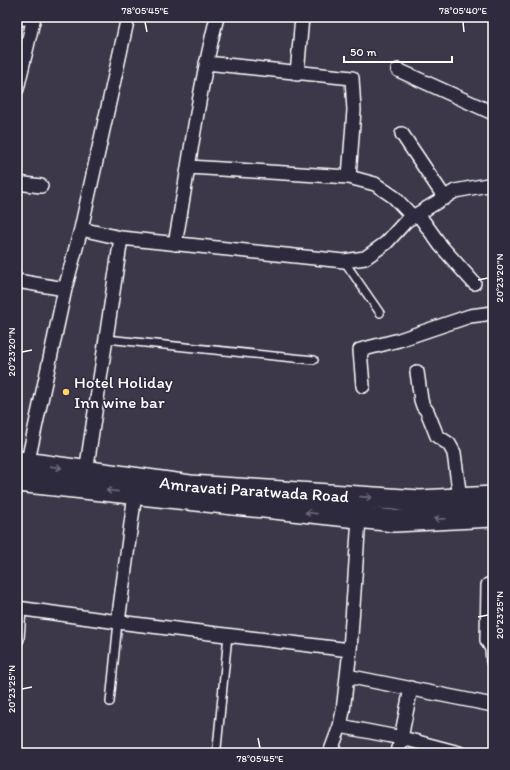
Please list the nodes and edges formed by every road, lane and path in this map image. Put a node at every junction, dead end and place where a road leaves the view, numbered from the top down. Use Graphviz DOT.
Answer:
graph roads {
  1 [pos="33,17"];
  2 [pos="128,17"];
  3 [pos="217,17"];
  4 [pos="302,17"];
  5 [pos="17,19"];
  6 [pos="206,62"];
  7 [pos="398,70"];
  8 [pos="297,74"];
  9 [pos="17,89"];
  10 [pos="493,113"];
  11 [pos="402,134"];
  12 [pos="189,167"];
  13 [pos="349,177"];
  14 [pos="17,183"];
  15 [pos="41,186"];
  16 [pos="492,188"];
  17 [pos="445,198"];
  18 [pos="416,216"];
  19 [pos="81,229"];
  20 [pos="121,238"];
  21 [pos="175,244"];
  22 [pos="344,262"];
  23 [pos="17,281"];
  24 [pos="474,283"];
  25 [pos="65,289"];
  26 [pos="380,313"];
  27 [pos="493,313"];
  28 [pos="106,338"];
  29 [pos="314,360"];
  30 [pos="417,372"];
  31 [pos="363,386"];
  32 [pos="21,472"];
  33 [pos="85,480"];
  34 [pos="136,486"];
  35 [pos="493,497"];
  36 [pos="461,509"];
  37 [pos="493,516"];
  38 [pos="359,518"];
  39 [pos="488,585"];
  40 [pos="18,608"];
  41 [pos="118,622"];
  42 [pos="228,635"];
  43 [pos="17,639"];
  44 [pos="350,650"];
  45 [pos="493,661"];
  46 [pos="347,676"];
  47 [pos="411,688"];
  48 [pos="110,702"];
  49 [pos="493,705"];
  50 [pos="340,726"];
  51 [pos="402,738"];
  52 [pos="217,748"];
  53 [pos="330,753"];
  54 [pos="398,753"];
  55 [pos="459,753"];
  1 -- 5 [label="street"];
  1 -- 9 [label="street"];
  2 -- 19 [label="street"];
  3 -- 6 [label="street"];
  4 -- 8 [label="street"];
  6 -- 8 [label="street"];
  6 -- 12 [label="street"];
  7 -- 10 [label="street"];
  8 -- 13 [label="street"];
  11 -- 17 [label="street"];
  12 -- 13 [label="street"];
  12 -- 21 [label="street"];
  13 -- 18 [label="street"];
  14 -- 15 [label="street"];
  16 -- 17 [label="street"];
  17 -- 18 [label="street"];
  18 -- 22 [label="street"];
  18 -- 24 [label="street"];
  19 -- 20 [label="street"];
  19 -- 25 [label="street"];
  20 -- 21 [label="street"];
  20 -- 28 [label="street"];
  21 -- 22 [label="street"];
  22 -- 26 [label="lane"];
  23 -- 25 [label="street"];
  25 -- 32 [label="street"];
  27 -- 31 [label="street"];
  28 -- 29 [label="lane"];
  28 -- 33 [label="street"];
  30 -- 36 [label="street"];
  32 -- 33 [label="main road, Amravati Paratwada Road"];
  33 -- 34 [label="main road, Amravati Paratwada Road"];
  34 -- 36 [label="main road, Amravati Paratwada Road, one-way"];
  38 -- 34 [label="main road, Amravati Paratwada Road, one-way"];
  34 -- 41 [label="street"];
  35 -- 36 [label="main road, Amravati Paratwada Road"];
  36 -- 37 [label="main road, Amravati Paratwada Road"];
  36 -- 38 [label="main road, Amravati Paratwada Road, one-way"];
  38 -- 44 [label="street"];
  39 -- 45 [label="street"];
  40 -- 41 [label="street"];
  40 -- 43 [label="street"];
  41 -- 42 [label="street"];
  41 -- 48 [label="lane"];
  42 -- 44 [label="street"];
  42 -- 52 [label="lane"];
  44 -- 46 [label="street"];
  46 -- 47 [label="street"];
  46 -- 50 [label="street"];
  47 -- 49 [label="street"];
  47 -- 51 [label="street"];
  50 -- 51 [label="street"];
  50 -- 53 [label="street"];
  51 -- 54 [label="street"];
  51 -- 55 [label="street"];
}
